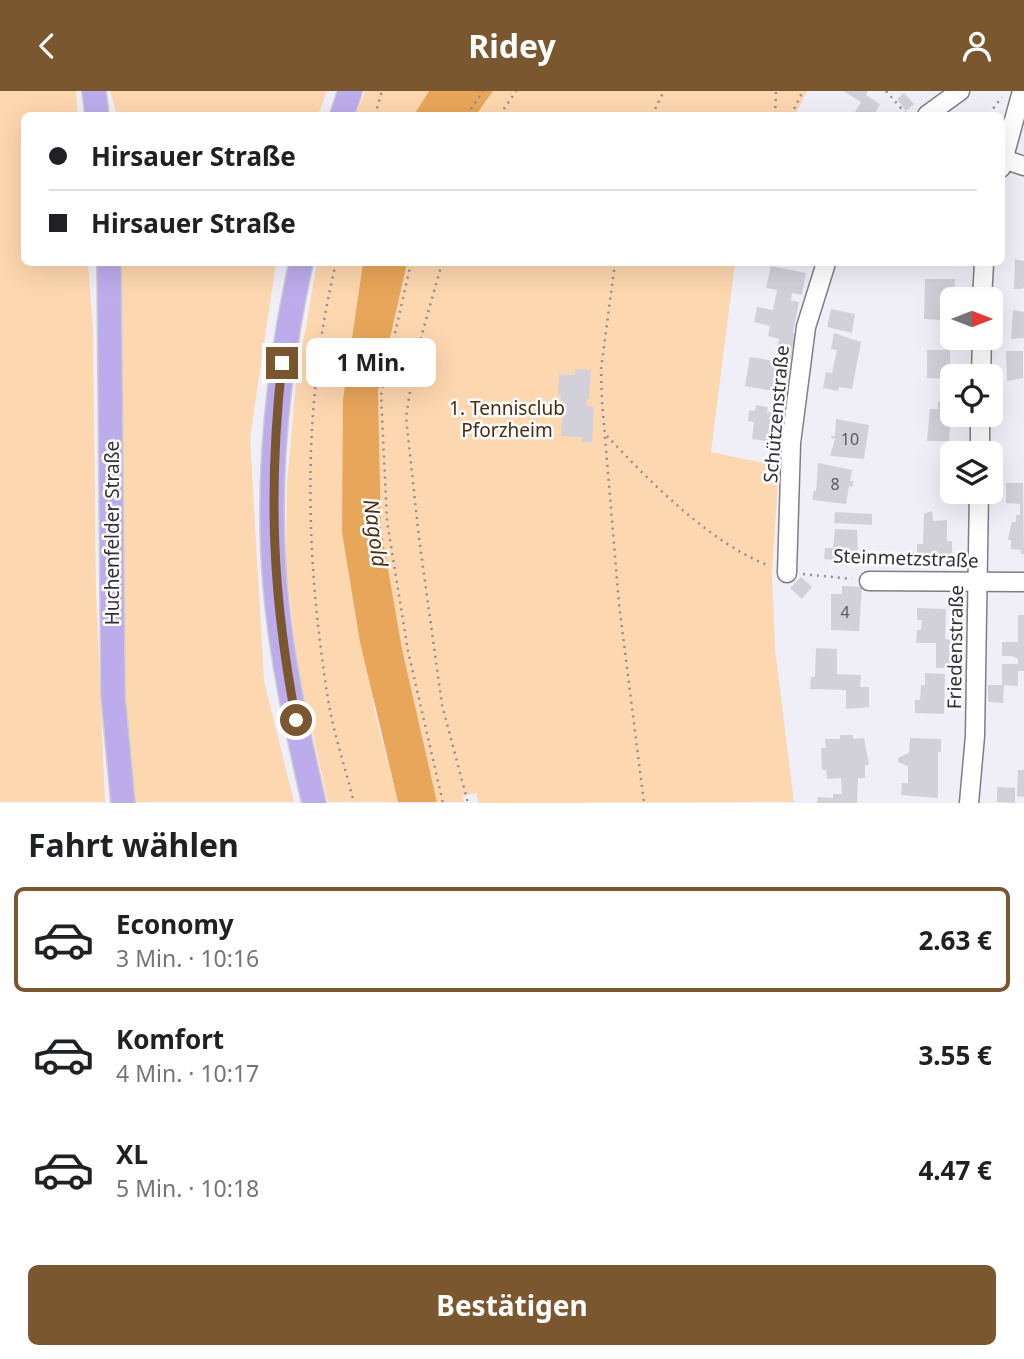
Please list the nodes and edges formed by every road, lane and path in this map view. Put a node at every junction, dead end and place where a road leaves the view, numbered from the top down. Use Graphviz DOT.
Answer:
graph roads {
  1 [pos="94,91"];
  2 [pos="350,91"];
  3 [pos="382,91"];
  4 [pos="483,91"];
  5 [pos="516,91"];
  6 [pos="664,91"];
  7 [pos="776,91"];
  8 [pos="803,91"];
  9 [pos="887,91"];
  10 [pos="960,91"];
  11 [pos="1022,91"];
  12 [pos="97,112"];
  13 [pos="343,112"];
  14 [pos="376,112"];
  15 [pos="469,112"];
  16 [pos="502,112"];
  17 [pos="654,112"];
  18 [pos="775,112"];
  19 [pos="792,112"];
  20 [pos="904,112"];
  21 [pos="931,112"];
  22 [pos="1005,152"];
  23 [pos="1005,163"];
  24 [pos="1024,166"];
  25 [pos="109,266"];
  26 [pos="300,266"];
  27 [pos="336,266"];
  28 [pos="410,266"];
  29 [pos="441,266"];
  30 [pos="615,266"];
  31 [pos="825,266"];
  32 [pos="985,266"];
  33 [pos="983,287"];
  34 [pos="606,435"];
  35 [pos="979,504"];
  36 [pos="762,564"];
  37 [pos="787,573"];
  38 [pos="869,581"];
  39 [pos="976,582"];
  40 [pos="1024,582"];
  41 [pos="122,803"];
  42 [pos="314,803"];
  43 [pos="354,803"];
  44 [pos="443,803"];
  45 [pos="468,803"];
  46 [pos="644,803"];
  47 [pos="969,803"];
  1 -- 12 [label="main road"];
  2 -- 13 [label="main road"];
  3 -- 14 [label="path"];
  4 -- 15 [label="path"];
  5 -- 16 [label="path"];
  6 -- 17 [label="path"];
  7 -- 18 [label="path"];
  8 -- 19 [label="path"];
  9 -- 20 [label="path"];
  10 -- 21 [label="street"];
  11 -- 22 [label="street"];
  23 -- 24 [label="street"];
  25 -- 41 [label="main road, Huchenfelder Straße"];
  26 -- 42 [label="main road"];
  27 -- 43 [label="path"];
  28 -- 44 [label="path"];
  29 -- 45 [label="path"];
  30 -- 34 [label="path"];
  31 -- 37 [label="street, Schützenstraße"];
  32 -- 33 [label="street"];
  34 -- 36 [label="path"];
  34 -- 46 [label="path"];
  35 -- 39 [label="street, Friedenstraße"];
  37 -- 38 [label="path, Steinmetzstraße"];
  38 -- 39 [label="street, Steinmetzstraße"];
  39 -- 40 [label="street, Steinmetzstraße"];
  39 -- 47 [label="street, Friedenstraße"];
}
